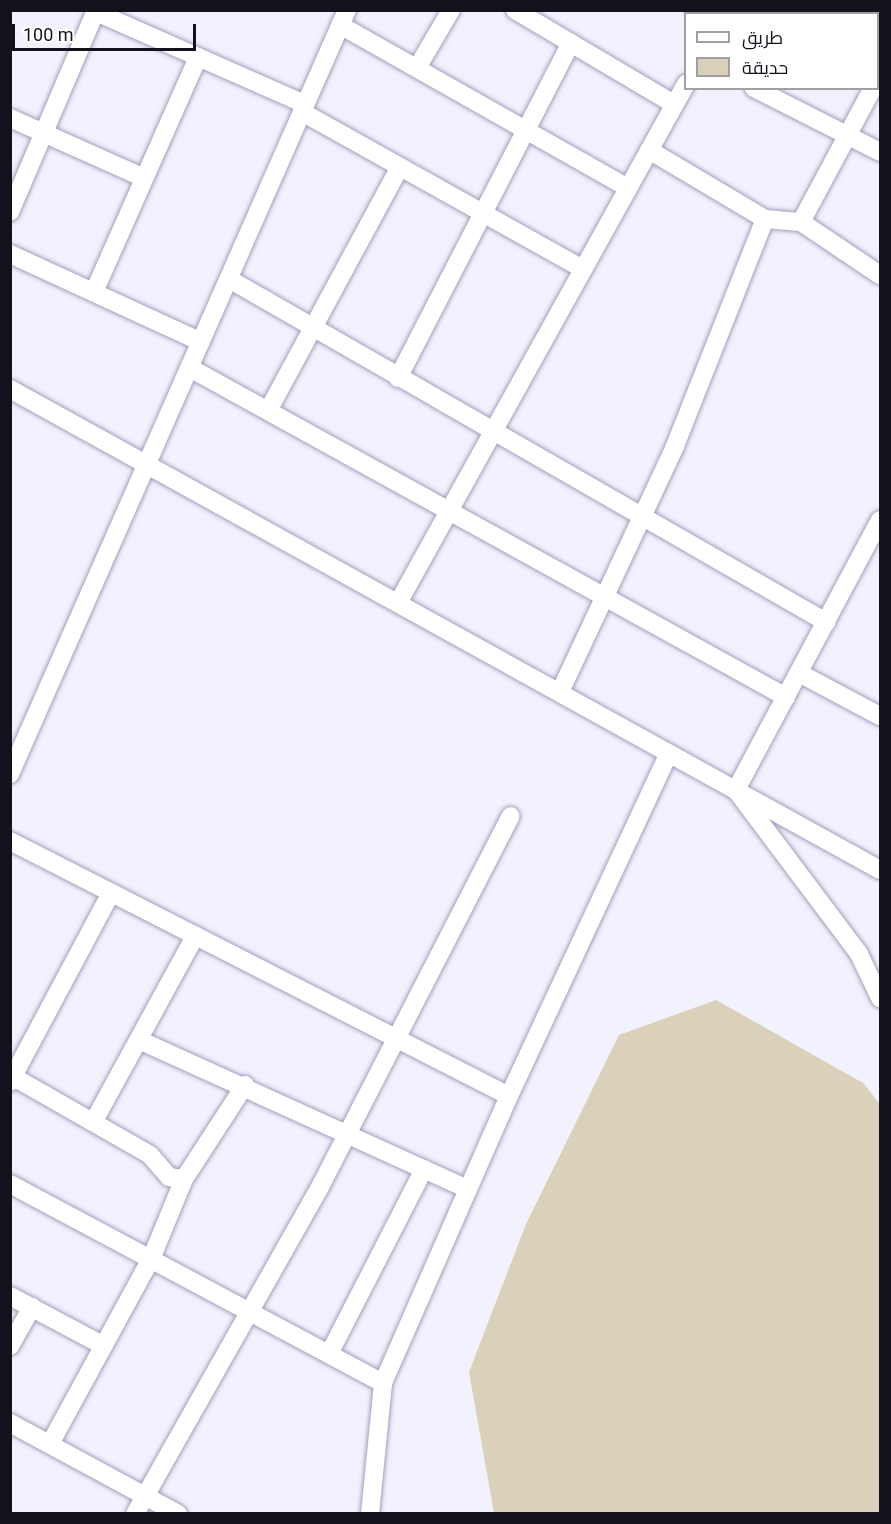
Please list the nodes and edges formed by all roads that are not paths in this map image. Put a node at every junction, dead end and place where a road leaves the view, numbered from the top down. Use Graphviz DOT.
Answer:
graph roads {
  1 [pos="451,10"];
  2 [pos="515,10"];
  3 [pos="96,11"];
  4 [pos="342,15"];
  5 [pos="571,43"];
  6 [pos="198,57"];
  7 [pos="417,68"];
  8 [pos="684,87"];
  9 [pos="758,90"];
  10 [pos="872,90"];
  11 [pos="674,104"];
  12 [pos="304,108"];
  13 [pos="10,118"];
  14 [pos="526,130"];
  15 [pos="44,133"];
  16 [pos="849,134"];
  17 [pos="649,150"];
  18 [pos="880,152"];
  19 [pos="400,167"];
  20 [pos="144,178"];
  21 [pos="628,188"];
  22 [pos="10,213"];
  23 [pos="483,214"];
  24 [pos="765,219"];
  25 [pos="801,222"];
  26 [pos="10,254"];
  27 [pos="583,269"];
  28 [pos="880,275"];
  29 [pos="229,279"];
  30 [pos="94,292"];
  31 [pos="313,328"];
  32 [pos="201,342"];
  33 [pos="190,368"];
  34 [pos="398,378"];
  35 [pos="10,389"];
  36 [pos="269,409"];
  37 [pos="494,430"];
  38 [pos="145,463"];
  39 [pos="449,511"];
  40 [pos="642,516"];
  41 [pos="880,520"];
  42 [pos="604,597"];
  43 [pos="398,603"];
  44 [pos="826,622"];
  45 [pos="799,673"];
  46 [pos="560,692"];
  47 [pos="786,697"];
  48 [pos="880,716"];
  49 [pos="669,753"];
  50 [pos="10,774"];
  51 [pos="736,790"];
  52 [pos="511,816"];
  53 [pos="10,841"];
  54 [pos="880,870"];
  55 [pos="111,893"];
  56 [pos="195,936"];
  57 [pos="880,998"];
  58 [pos="396,1038"];
  59 [pos="139,1040"];
  60 [pos="12,1078"];
  61 [pos="245,1085"];
  62 [pos="509,1096"];
  63 [pos="95,1119"];
  64 [pos="348,1132"];
  65 [pos="424,1168"];
  66 [pos="184,1179"];
  67 [pos="10,1184"];
  68 [pos="468,1189"];
  69 [pos="151,1259"];
  70 [pos="10,1296"];
  71 [pos="32,1307"];
  72 [pos="249,1312"];
  73 [pos="104,1346"];
  74 [pos="10,1347"];
  75 [pos="328,1354"];
  76 [pos="383,1383"];
  77 [pos="10,1423"];
  78 [pos="50,1444"];
  79 [pos="146,1494"];
  80 [pos="135,1514"];
  81 [pos="178,1514"];
  82 [pos="370,1514"];
  1 -- 7 [label="street"];
  2 -- 5 [label="street"];
  3 -- 6 [label="street"];
  3 -- 15 [label="street"];
  4 -- 7 [label="street"];
  4 -- 12 [label="street"];
  5 -- 11 [label="street"];
  5 -- 14 [label="street"];
  6 -- 12 [label="street"];
  6 -- 20 [label="street"];
  7 -- 14 [label="street"];
  8 -- 11 [label="street"];
  9 -- 16 [label="street"];
  10 -- 16 [label="street"];
  11 -- 17 [label="street"];
  12 -- 19 [label="street"];
  12 -- 29 [label="street"];
  13 -- 15 [label="street"];
  14 -- 21 [label="street"];
  14 -- 23 [label="street"];
  15 -- 20 [label="street"];
  15 -- 22 [label="street"];
  16 -- 18 [label="street"];
  16 -- 25 [label="street"];
  17 -- 21 [label="street"];
  17 -- 24 [label="street"];
  19 -- 23 [label="street"];
  19 -- 31 [label="street"];
  20 -- 30 [label="street"];
  21 -- 27 [label="street"];
  23 -- 27 [label="street"];
  23 -- 34 [label="street"];
  24 -- 25 [label="street"];
  24 -- 40 [label="street"];
  25 -- 28 [label="street"];
  26 -- 30 [label="street"];
  27 -- 37 [label="street"];
  29 -- 31 [label="street"];
  29 -- 32 [label="street"];
  30 -- 32 [label="street"];
  31 -- 34 [label="street"];
  31 -- 36 [label="street"];
  32 -- 33 [label="street"];
  33 -- 36 [label="street"];
  33 -- 38 [label="street"];
  34 -- 37 [label="street"];
  35 -- 38 [label="street"];
  36 -- 39 [label="street"];
  37 -- 39 [label="street"];
  37 -- 40 [label="street"];
  38 -- 43 [label="street"];
  38 -- 50 [label="street"];
  39 -- 42 [label="street"];
  39 -- 43 [label="street"];
  40 -- 42 [label="street"];
  40 -- 44 [label="street"];
  41 -- 44 [label="street"];
  42 -- 46 [label="street"];
  42 -- 47 [label="street"];
  43 -- 46 [label="street"];
  44 -- 45 [label="street"];
  45 -- 47 [label="street"];
  45 -- 48 [label="street"];
  46 -- 49 [label="street"];
  47 -- 51 [label="street"];
  49 -- 51 [label="street"];
  49 -- 62 [label="street"];
  51 -- 54 [label="street"];
  51 -- 57 [label="street"];
  52 -- 58 [label="street"];
  53 -- 55 [label="street"];
  55 -- 56 [label="street"];
  55 -- 60 [label="street"];
  56 -- 58 [label="street"];
  56 -- 59 [label="street"];
  58 -- 62 [label="street"];
  58 -- 64 [label="street"];
  59 -- 61 [label="street"];
  59 -- 63 [label="street"];
  60 -- 63 [label="street"];
  61 -- 64 [label="street"];
  61 -- 66 [label="street"];
  62 -- 68 [label="street"];
  63 -- 66 [label="street"];
  64 -- 65 [label="street"];
  64 -- 72 [label="street"];
  65 -- 68 [label="street"];
  65 -- 75 [label="street"];
  66 -- 69 [label="street"];
  67 -- 69 [label="street"];
  68 -- 76 [label="street"];
  69 -- 72 [label="street"];
  69 -- 73 [label="street"];
  70 -- 71 [label="street"];
  71 -- 73 [label="street"];
  71 -- 74 [label="street"];
  72 -- 75 [label="street"];
  72 -- 79 [label="street"];
  73 -- 78 [label="street"];
  75 -- 76 [label="street"];
  76 -- 82 [label="street"];
  77 -- 78 [label="street"];
  78 -- 79 [label="street"];
  79 -- 80 [label="street"];
  79 -- 81 [label="street"];
}
